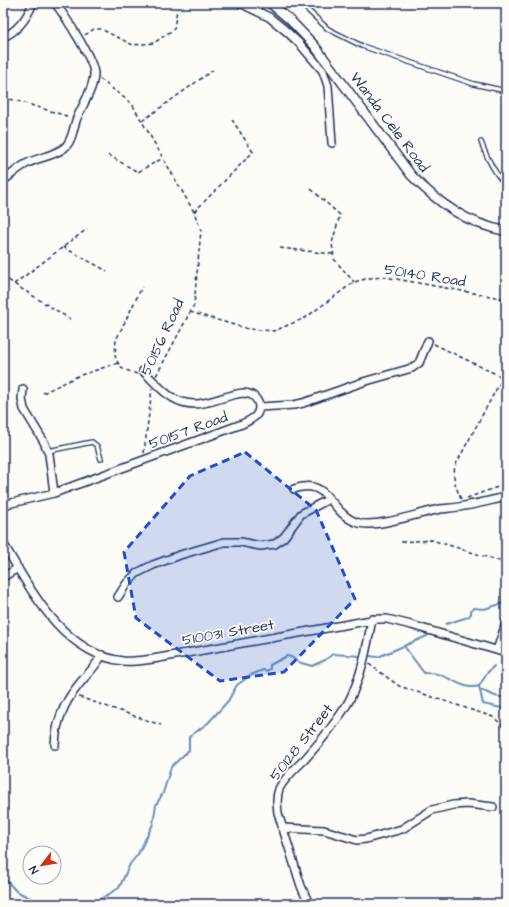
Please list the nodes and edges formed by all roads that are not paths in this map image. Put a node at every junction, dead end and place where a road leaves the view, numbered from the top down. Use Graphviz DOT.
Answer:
graph roads {
  1 [pos="33,3"];
  2 [pos="56,3"];
  3 [pos="240,3"];
  4 [pos="270,3"];
  5 [pos="300,3"];
  6 [pos="3,37"];
  7 [pos="506,91"];
  8 [pos="481,142"];
  9 [pos="332,143"];
  10 [pos="3,181"];
  11 [pos="506,184"];
  12 [pos="506,231"];
  13 [pos="428,341"];
  14 [pos="142,373"];
  15 [pos="23,389"];
  16 [pos="259,407"];
  17 [pos="48,451"];
  18 [pos="101,460"];
  19 [pos="294,489"];
  20 [pos="54,493"];
  21 [pos="506,497"];
  22 [pos="329,499"];
  23 [pos="3,505"];
  24 [pos="3,543"];
  25 [pos="18,568"];
  26 [pos="3,577"];
  27 [pos="118,597"];
  28 [pos="372,619"];
  29 [pos="506,623"];
  30 [pos="497,650"];
  31 [pos="506,653"];
  32 [pos="102,655"];
  33 [pos="55,745"];
  34 [pos="493,807"];
  35 [pos="282,828"];
  36 [pos="309,904"];
  1 -- 6 [label="street"];
  2 -- 10 [label="street"];
  3 -- 9 [label="street"];
  4 -- 12 [label="street, Wanda Cele Road"];
  5 -- 7 [label="lane"];
  8 -- 11 [label="lane"];
  13 -- 16 [label="street"];
  14 -- 16 [label="street"];
  15 -- 17 [label="street"];
  16 -- 20 [label="street, 50157 Road"];
  17 -- 18 [label="lane"];
  17 -- 20 [label="street"];
  19 -- 22 [label="street"];
  20 -- 23 [label="street"];
  21 -- 22 [label="street"];
  22 -- 27 [label="street"];
  24 -- 25 [label="street, 510031 Street"];
  25 -- 26 [label="street"];
  25 -- 32 [label="street, 510031 Street"];
  28 -- 30 [label="street, 510031 Street"];
  28 -- 32 [label="street, 510031 Street"];
  28 -- 35 [label="street, 50128 Street"];
  29 -- 30 [label="street"];
  30 -- 31 [label="street, 510031 Street"];
  32 -- 33 [label="street"];
  34 -- 35 [label="street"];
  35 -- 36 [label="street, 50128 Street"];
}
